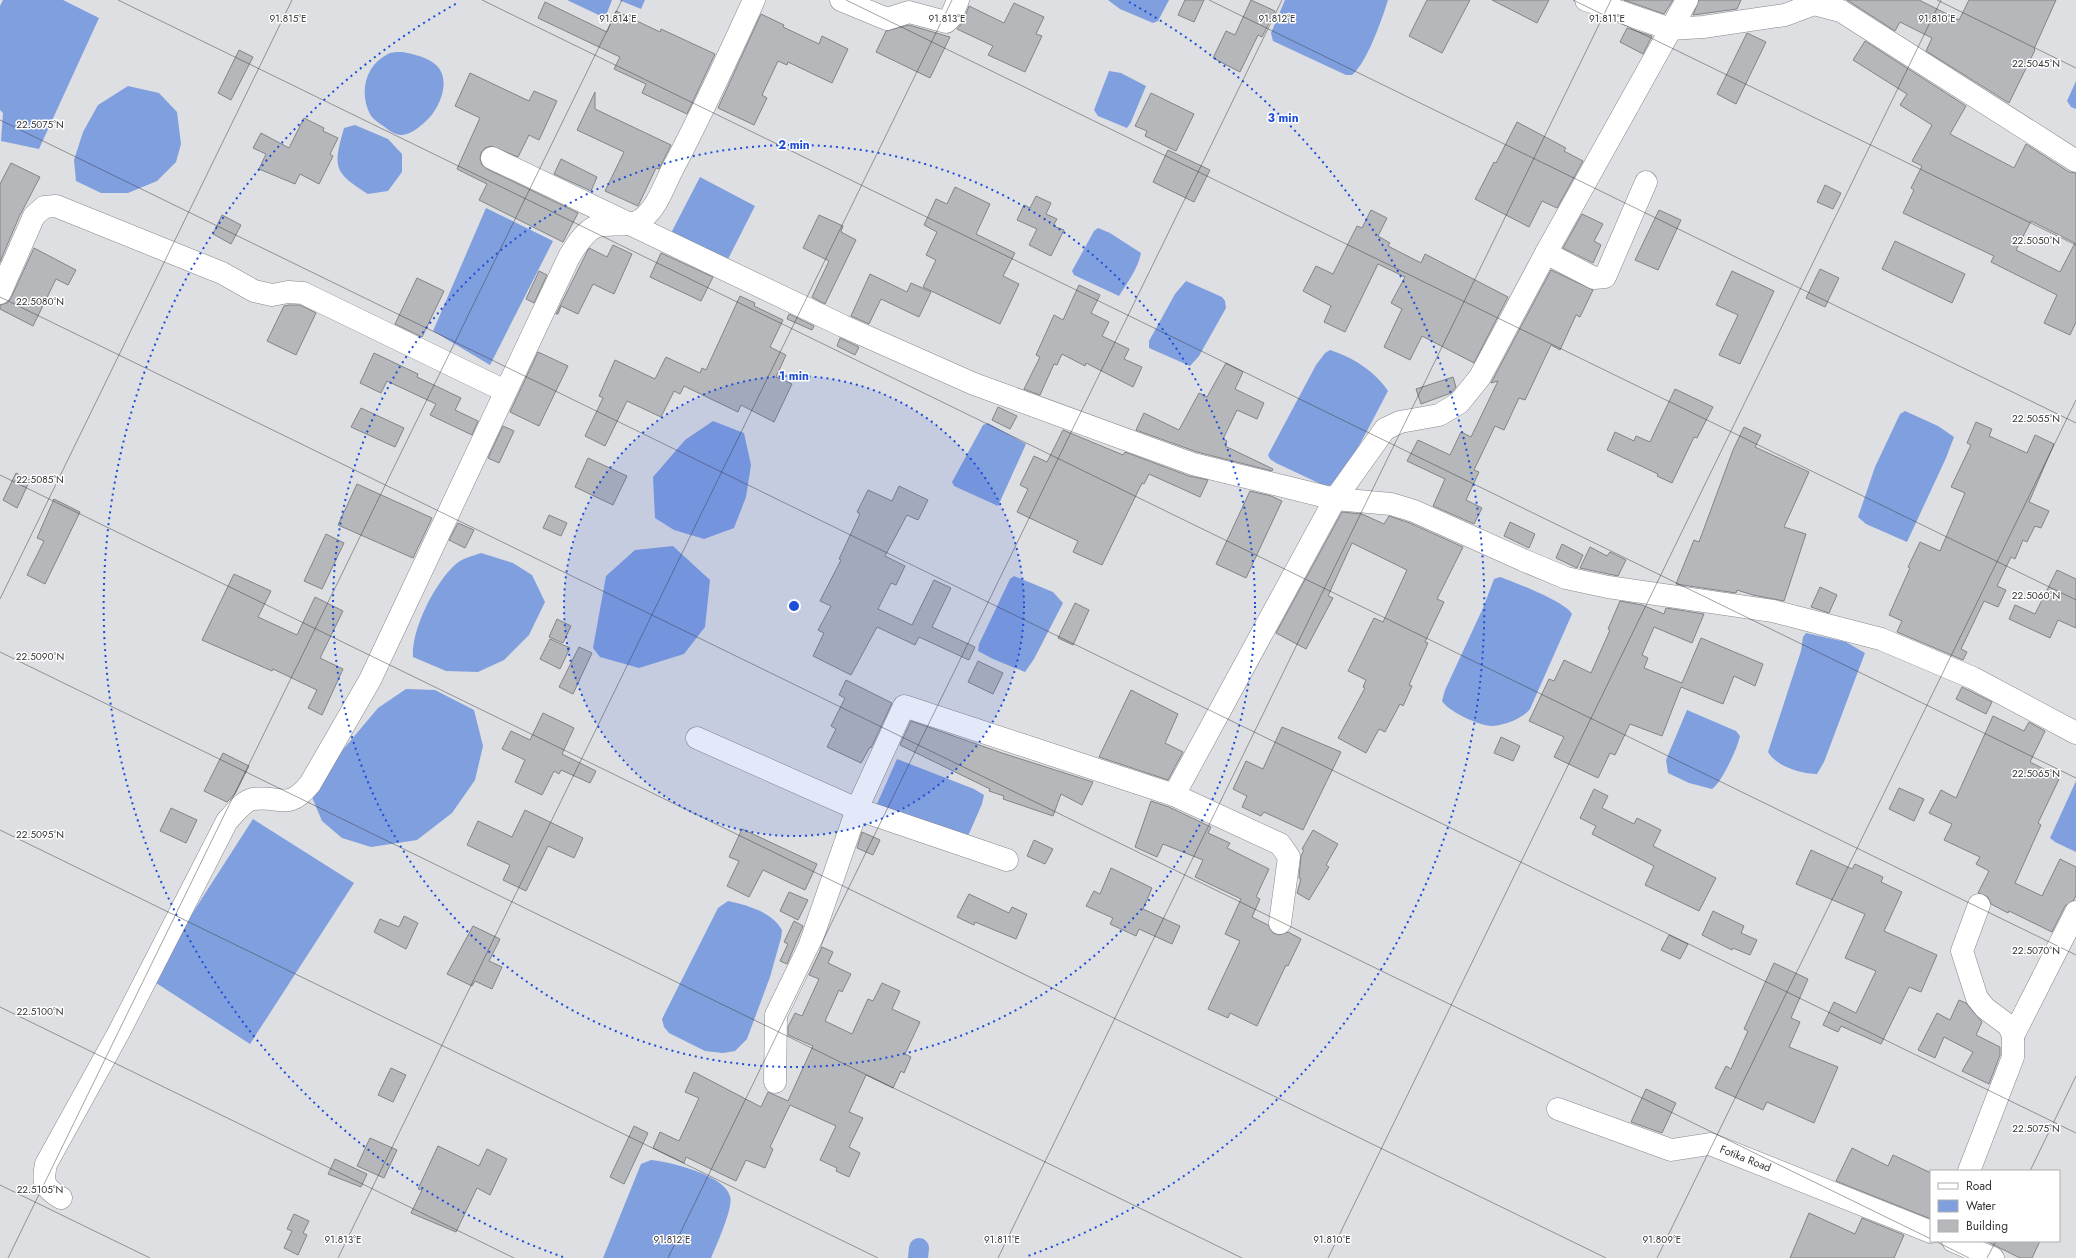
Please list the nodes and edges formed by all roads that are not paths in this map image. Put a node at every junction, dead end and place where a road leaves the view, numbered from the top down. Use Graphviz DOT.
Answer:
graph roads {
  1 [pos="754,0"];
  2 [pos="841,0"];
  3 [pos="958,0"];
  4 [pos="1586,0"];
  5 [pos="1687,0"];
  6 [pos="1670,29"];
  7 [pos="492,158"];
  8 [pos="2076,161"];
  9 [pos="1646,182"];
  10 [pos="627,224"];
  11 [pos="1546,253"];
  12 [pos="0,294"];
  13 [pos="505,391"];
  14 [pos="1335,499"];
  15 [pos="2076,733"];
  16 [pos="697,738"];
  17 [pos="1174,795"];
  18 [pos="857,809"];
  19 [pos="1007,860"];
  20 [pos="1979,905"];
  21 [pos="2076,912"];
  22 [pos="1280,923"];
  23 [pos="2013,1036"];
  24 [pos="775,1082"];
  25 [pos="1558,1109"];
  26 [pos="1968,1170"];
  27 [pos="61,1198"];
  28 [pos="1930,1232"];
  29 [pos="1955,1242"];
  30 [pos="1991,1257"];
  1 -- 10 [label="street"];
  2 -- 3 [label="street"];
  4 -- 6 [label="street"];
  5 -- 6 [label="street"];
  6 -- 8 [label="street"];
  6 -- 11 [label="street"];
  7 -- 10 [label="street"];
  9 -- 11 [label="street"];
  10 -- 13 [label="street"];
  10 -- 14 [label="street"];
  11 -- 14 [label="street"];
  12 -- 13 [label="street"];
  13 -- 27 [label="street"];
  14 -- 15 [label="street"];
  14 -- 17 [label="street"];
  16 -- 18 [label="street"];
  17 -- 18 [label="street"];
  17 -- 22 [label="street"];
  18 -- 19 [label="street"];
  18 -- 24 [label="street"];
  20 -- 23 [label="street"];
  21 -- 23 [label="street"];
  23 -- 26 [label="street"];
  25 -- 28 [label="street, Fotika Road"];
  29 -- 30 [label="street"];
}
